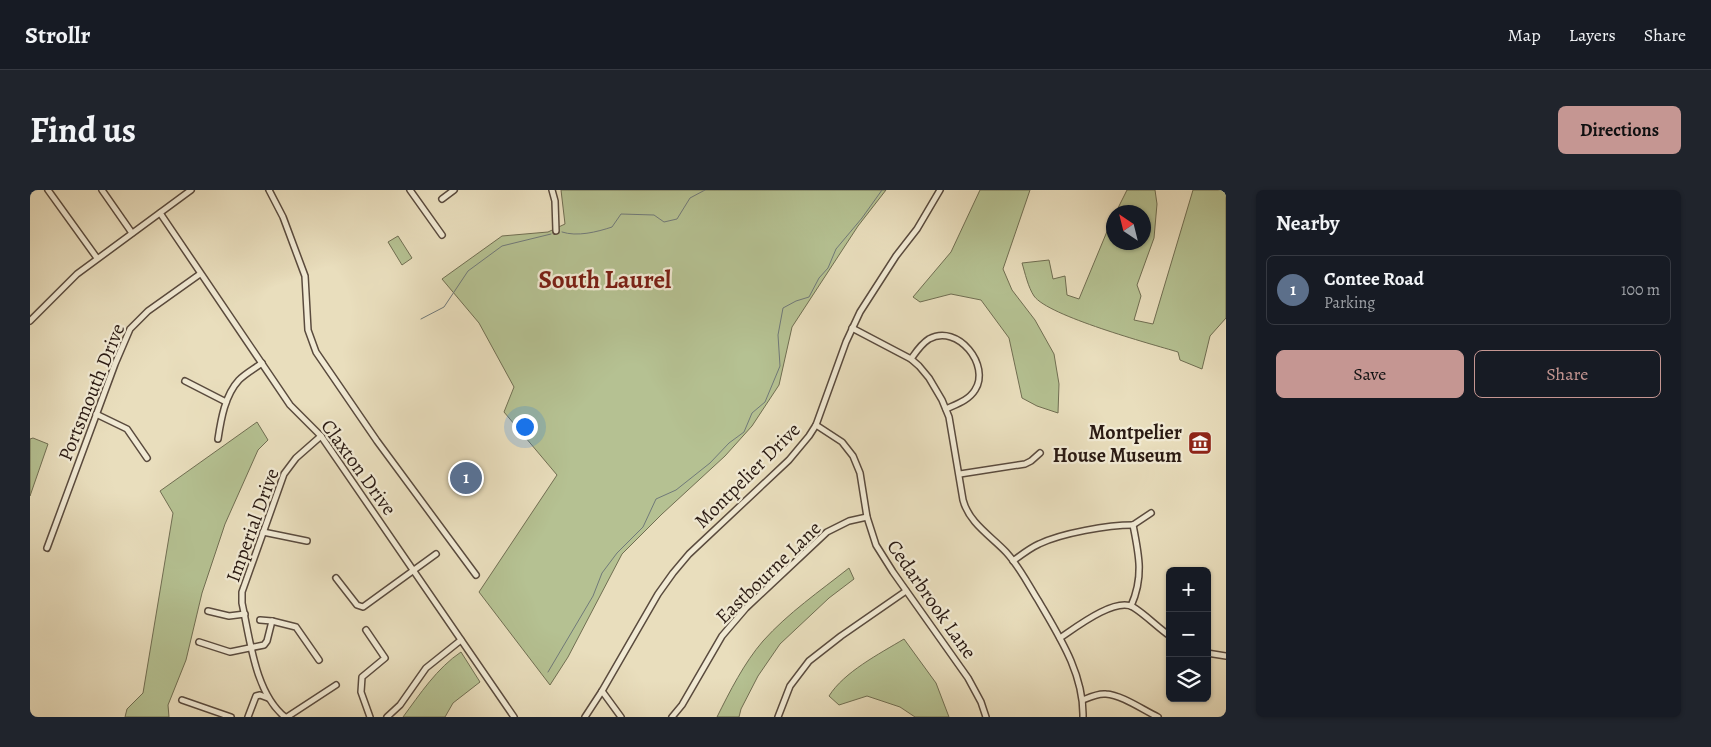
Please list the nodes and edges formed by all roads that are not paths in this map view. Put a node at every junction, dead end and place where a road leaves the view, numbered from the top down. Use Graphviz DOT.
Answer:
graph roads {
  1 [pos="48,190"];
  2 [pos="102,190"];
  3 [pos="191,190"];
  4 [pos="268,190"];
  5 [pos="410,190"];
  6 [pos="454,190"];
  7 [pos="552,190"];
  8 [pos="940,190"];
  9 [pos="442,199"];
  10 [pos="160,213"];
  11 [pos="556,231"];
  12 [pos="132,233"];
  13 [pos="442,235"];
  14 [pos="97,258"];
  15 [pos="200,274"];
  16 [pos="30,321"];
  17 [pos="852,328"];
  18 [pos="911,359"];
  19 [pos="262,363"];
  20 [pos="185,381"];
  21 [pos="226,402"];
  22 [pos="946,409"];
  23 [pos="96,414"];
  24 [pos="816,425"];
  25 [pos="321,436"];
  26 [pos="218,439"];
  27 [pos="1040,453"];
  28 [pos="147,458"];
  29 [pos="960,474"];
  30 [pos="1151,512"];
  31 [pos="867,517"];
  32 [pos="1133,524"];
  33 [pos="263,532"];
  34 [pos="307,540"];
  35 [pos="47,548"];
  36 [pos="436,554"];
  37 [pos="1012,561"];
  38 [pos="414,571"];
  39 [pos="476,575"];
  40 [pos="336,578"];
  41 [pos="906,590"];
  42 [pos="1131,606"];
  43 [pos="208,611"];
  44 [pos="244,614"];
  45 [pos="260,620"];
  46 [pos="272,620"];
  47 [pos="366,630"];
  48 [pos="1166,633"];
  49 [pos="1060,638"];
  50 [pos="461,640"];
  51 [pos="199,642"];
  52 [pos="252,648"];
  53 [pos="1211,654"];
  54 [pos="1226,656"];
  55 [pos="318,660"];
  56 [pos="336,685"];
  57 [pos="602,691"];
  58 [pos="268,698"];
  59 [pos="182,700"];
  60 [pos="1083,700"];
  61 [pos="230,717"];
  62 [pos="248,717"];
  63 [pos="286,717"];
  64 [pos="370,717"];
  65 [pos="387,717"];
  66 [pos="514,717"];
  67 [pos="584,717"];
  68 [pos="621,717"];
  69 [pos="672,717"];
  70 [pos="778,717"];
  71 [pos="986,717"];
  72 [pos="1083,717"];
  73 [pos="1158,717"];
  1 -- 14 [label="street"];
  2 -- 12 [label="street"];
  3 -- 10 [label="street"];
  4 -- 39 [label="street"];
  5 -- 13 [label="street"];
  6 -- 9 [label="street"];
  7 -- 11 [label="street"];
  8 -- 17 [label="street, Montpelier Drive"];
  10 -- 12 [label="street"];
  10 -- 15 [label="street, Claxton Drive"];
  12 -- 14 [label="street"];
  14 -- 16 [label="street"];
  15 -- 19 [label="street, Claxton Drive"];
  15 -- 23 [label="street, Portsmouth Drive"];
  17 -- 18 [label="street"];
  17 -- 24 [label="street, Montpelier Drive"];
  18 -- 22 [label="street"];
  18 -- 22 [label="street"];
  19 -- 21 [label="street"];
  19 -- 25 [label="street, Claxton Drive"];
  20 -- 21 [label="street"];
  21 -- 26 [label="street"];
  22 -- 29 [label="street"];
  23 -- 28 [label="street"];
  23 -- 35 [label="street, Portsmouth Drive"];
  24 -- 31 [label="street, Cedarbrook Lane"];
  24 -- 57 [label="street, Montpelier Drive"];
  25 -- 33 [label="street, Imperial Drive"];
  25 -- 38 [label="street, Claxton Drive"];
  27 -- 29 [label="street"];
  29 -- 37 [label="street"];
  30 -- 32 [label="street"];
  31 -- 41 [label="street, Cedarbrook Lane"];
  31 -- 69 [label="street, Eastbourne Lane"];
  32 -- 37 [label="street"];
  32 -- 42 [label="street"];
  33 -- 34 [label="street"];
  33 -- 44 [label="street, Imperial Drive"];
  36 -- 38 [label="street"];
  37 -- 49 [label="street"];
  38 -- 40 [label="street"];
  38 -- 50 [label="street, Claxton Drive"];
  41 -- 70 [label="street"];
  41 -- 71 [label="street, Cedarbrook Lane"];
  42 -- 48 [label="street"];
  42 -- 49 [label="street"];
  43 -- 44 [label="street"];
  44 -- 52 [label="street, Imperial Drive"];
  45 -- 46 [label="street"];
  46 -- 52 [label="street"];
  46 -- 55 [label="street"];
  47 -- 64 [label="street"];
  49 -- 60 [label="street"];
  50 -- 65 [label="street"];
  50 -- 66 [label="street, Claxton Drive"];
  51 -- 52 [label="street"];
  52 -- 58 [label="street, Imperial Drive"];
  53 -- 54 [label="street"];
  56 -- 63 [label="street"];
  57 -- 67 [label="street, Montpelier Drive"];
  57 -- 68 [label="street"];
  58 -- 62 [label="street"];
  58 -- 63 [label="street, Imperial Drive"];
  59 -- 61 [label="street"];
  60 -- 72 [label="street"];
  60 -- 73 [label="street"];
}
